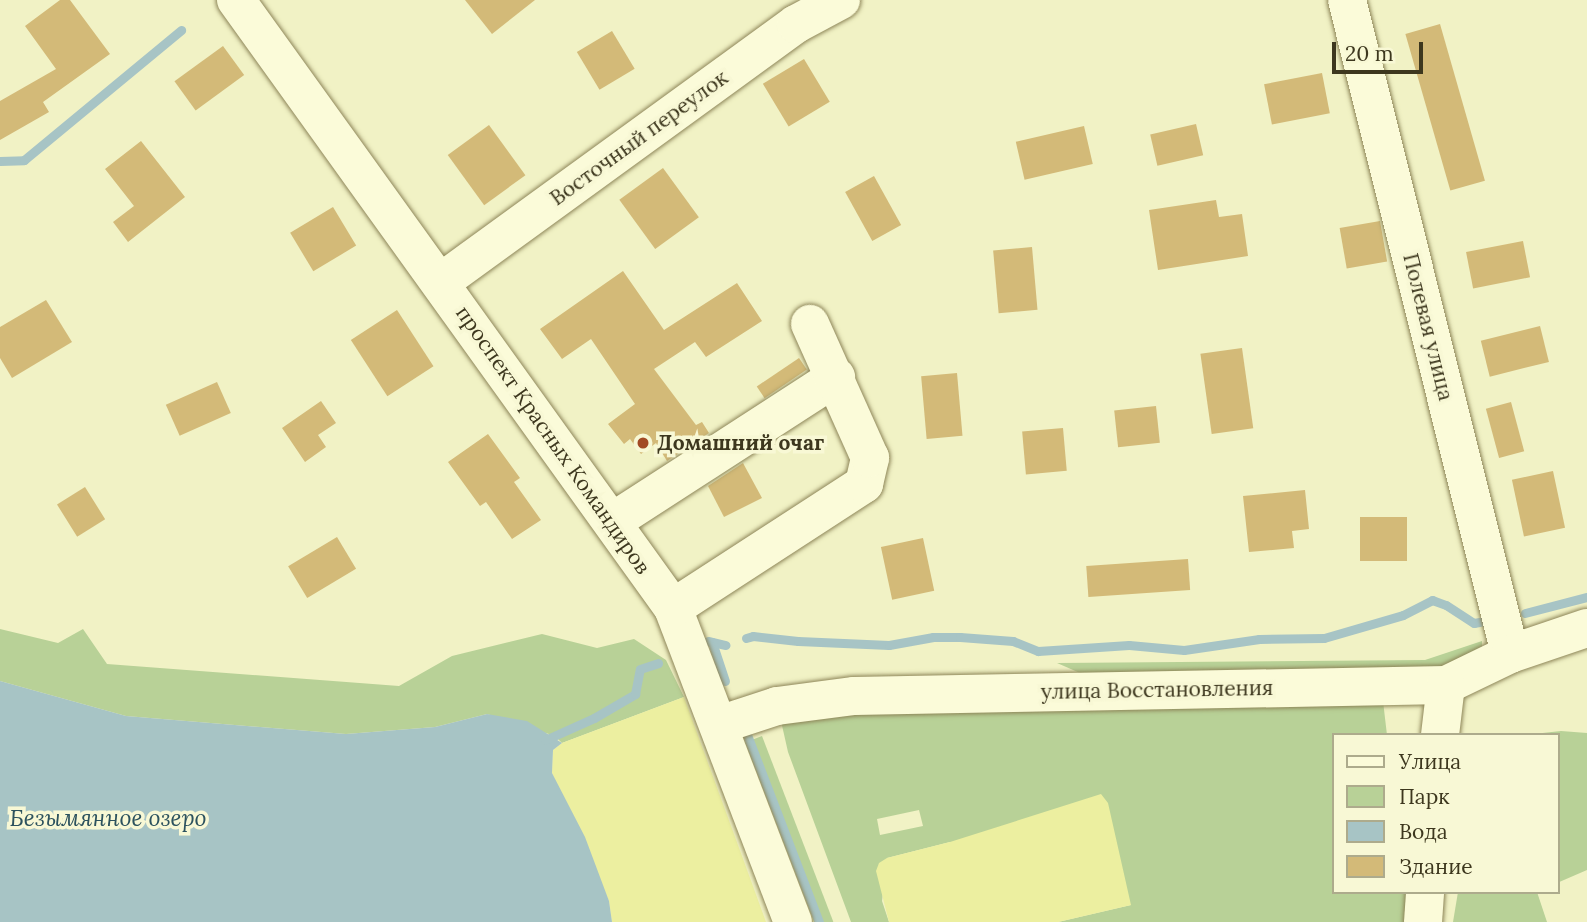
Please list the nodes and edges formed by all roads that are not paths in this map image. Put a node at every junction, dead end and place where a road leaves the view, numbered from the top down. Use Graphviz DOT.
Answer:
graph roads {
  1 [pos="236,0"];
  2 [pos="841,0"];
  3 [pos="1347,0"];
  4 [pos="791,12"];
  5 [pos="441,282"];
  6 [pos="810,324"];
  7 [pos="836,377"];
  8 [pos="612,522"];
  9 [pos="673,608"];
  10 [pos="1587,628"];
  11 [pos="1510,654"];
  12 [pos="1446,685"];
  13 [pos="719,725"];
  14 [pos="1440,733"];
  15 [pos="1425,894"];
  16 [pos="793,922"];
  17 [pos="1423,922"];
  1 -- 5 [label="street, проспект Красных Командиров"];
  2 -- 4 [label="street, Восточный переулок"];
  3 -- 11 [label="street, Полевая улица"];
  4 -- 5 [label="street, Восточный переулок"];
  5 -- 8 [label="street, проспект Красных Командиров"];
  6 -- 7 [label="street"];
  7 -- 8 [label="street"];
  7 -- 9 [label="street"];
  8 -- 9 [label="street, проспект Красных Командиров"];
  9 -- 13 [label="street, проспект Красных Командиров"];
  10 -- 11 [label="street, улица Восстановления"];
  11 -- 12 [label="street, улица Восстановления"];
  12 -- 13 [label="street, улица Восстановления"];
  12 -- 14 [label="street"];
  13 -- 16 [label="street, проспект Красных Командиров"];
  15 -- 17 [label="street"];
}
